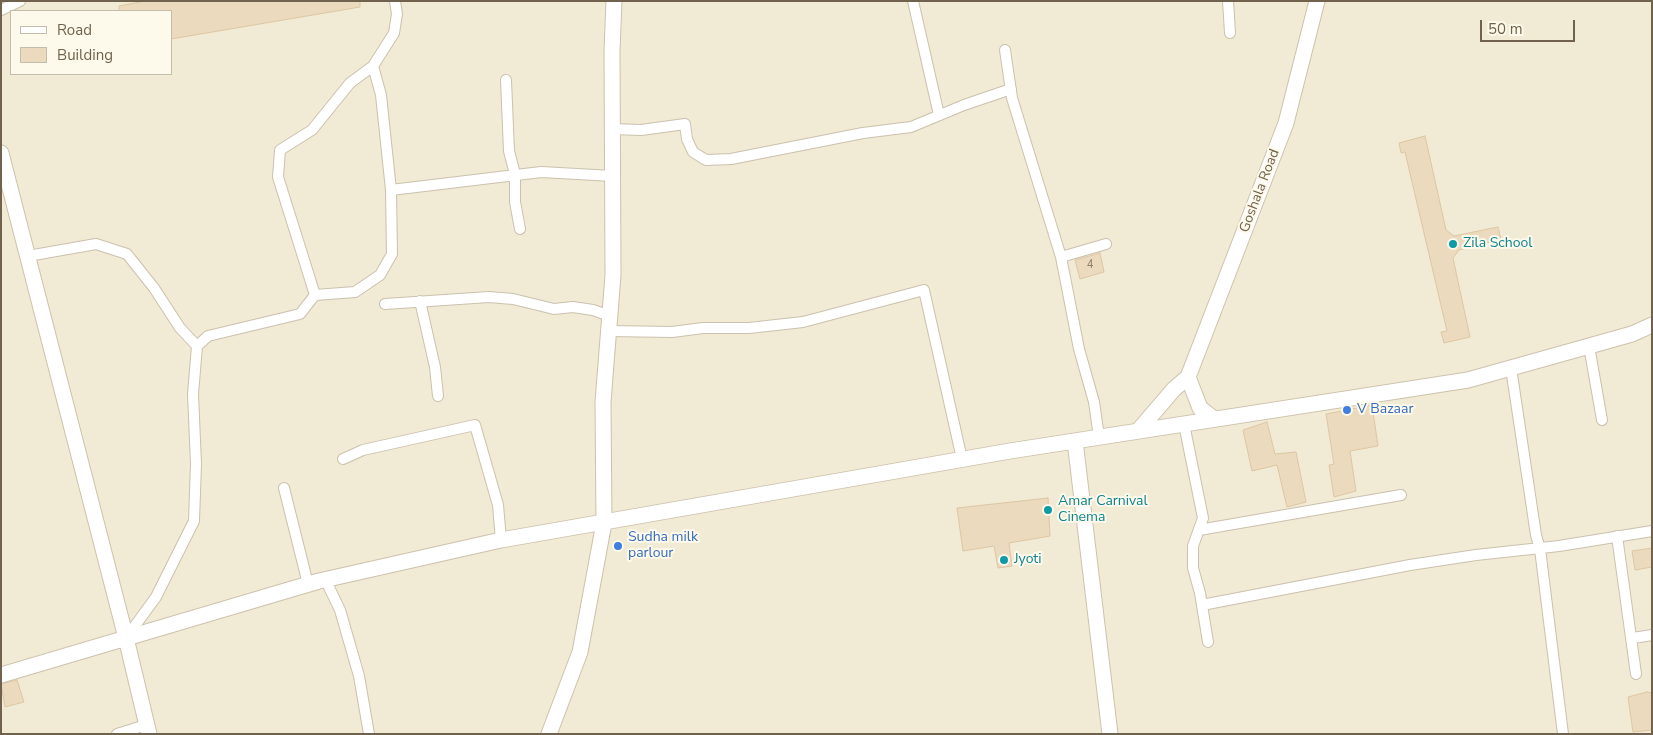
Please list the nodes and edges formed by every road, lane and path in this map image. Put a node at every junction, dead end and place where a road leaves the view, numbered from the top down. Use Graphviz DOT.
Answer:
graph roads {
  1 [pos="20,1"];
  2 [pos="395,1"];
  3 [pos="614,1"];
  4 [pos="913,1"];
  5 [pos="1228,1"];
  6 [pos="1317,1"];
  7 [pos="1,10"];
  8 [pos="1230,33"];
  9 [pos="1005,50"];
  10 [pos="373,66"];
  11 [pos="506,80"];
  12 [pos="1011,89"];
  13 [pos="938,115"];
  14 [pos="612,129"];
  15 [pos="2,158"];
  16 [pos="515,174"];
  17 [pos="612,176"];
  18 [pos="391,190"];
  19 [pos="520,229"];
  20 [pos="1106,244"];
  21 [pos="28,256"];
  22 [pos="1061,257"];
  23 [pos="315,296"];
  24 [pos="420,301"];
  25 [pos="385,304"];
  26 [pos="609,324"];
  27 [pos="1652,325"];
  28 [pos="197,346"];
  29 [pos="1589,346"];
  30 [pos="1511,368"];
  31 [pos="1188,377"];
  32 [pos="438,396"];
  33 [pos="1214,419"];
  34 [pos="1602,420"];
  35 [pos="1184,424"];
  36 [pos="1138,431"];
  37 [pos="1099,437"];
  38 [pos="1075,440"];
  39 [pos="343,459"];
  40 [pos="962,459"];
  41 [pos="284,488"];
  42 [pos="1401,495"];
  43 [pos="604,523"];
  44 [pos="1199,530"];
  45 [pos="1652,531"];
  46 [pos="1618,536"];
  47 [pos="501,540"];
  48 [pos="1540,549"];
  49 [pos="325,579"];
  50 [pos="308,584"];
  51 [pos="1202,605"];
  52 [pos="1652,635"];
  53 [pos="126,638"];
  54 [pos="1633,638"];
  55 [pos="1208,642"];
  56 [pos="1636,674"];
  57 [pos="1,675"];
  58 [pos="148,729"];
  59 [pos="117,734"];
  60 [pos="369,734"];
  61 [pos="550,734"];
  62 [pos="1110,734"];
  63 [pos="1563,734"];
  1 -- 7 [label="street"];
  2 -- 10 [label="street"];
  3 -- 14 [label="main road"];
  4 -- 13 [label="street"];
  5 -- 8 [label="street"];
  6 -- 31 [label="main road, Goshala Road"];
  9 -- 12 [label="street"];
  10 -- 18 [label="street"];
  10 -- 23 [label="street"];
  11 -- 16 [label="street"];
  12 -- 13 [label="street"];
  12 -- 22 [label="street"];
  13 -- 14 [label="street"];
  14 -- 17 [label="main road"];
  15 -- 21 [label="main road"];
  16 -- 17 [label="street"];
  16 -- 18 [label="street"];
  16 -- 19 [label="street"];
  17 -- 26 [label="main road"];
  18 -- 23 [label="street"];
  20 -- 22 [label="street"];
  21 -- 28 [label="street"];
  21 -- 53 [label="main road"];
  22 -- 37 [label="street"];
  23 -- 28 [label="street"];
  24 -- 25 [label="street"];
  24 -- 26 [label="street"];
  24 -- 32 [label="street"];
  26 -- 40 [label="street"];
  26 -- 43 [label="main road"];
  27 -- 29 [label="main road"];
  28 -- 53 [label="street"];
  29 -- 30 [label="main road"];
  29 -- 34 [label="street"];
  30 -- 33 [label="main road"];
  30 -- 48 [label="street"];
  31 -- 33 [label="main road"];
  31 -- 36 [label="main road"];
  33 -- 35 [label="main road"];
  35 -- 36 [label="main road"];
  35 -- 44 [label="street"];
  36 -- 37 [label="main road"];
  37 -- 38 [label="main road"];
  38 -- 40 [label="main road"];
  38 -- 62 [label="main road"];
  39 -- 47 [label="street"];
  40 -- 43 [label="main road"];
  41 -- 50 [label="street"];
  42 -- 44 [label="street"];
  43 -- 47 [label="main road"];
  43 -- 61 [label="main road"];
  44 -- 51 [label="street"];
  45 -- 46 [label="street"];
  46 -- 48 [label="street"];
  46 -- 54 [label="street"];
  47 -- 49 [label="main road"];
  48 -- 51 [label="street"];
  48 -- 63 [label="street"];
  49 -- 50 [label="main road"];
  49 -- 60 [label="street"];
  50 -- 53 [label="main road"];
  51 -- 55 [label="street"];
  52 -- 54 [label="street"];
  53 -- 57 [label="main road"];
  53 -- 58 [label="main road"];
  54 -- 56 [label="street"];
  58 -- 59 [label="street"];
}
